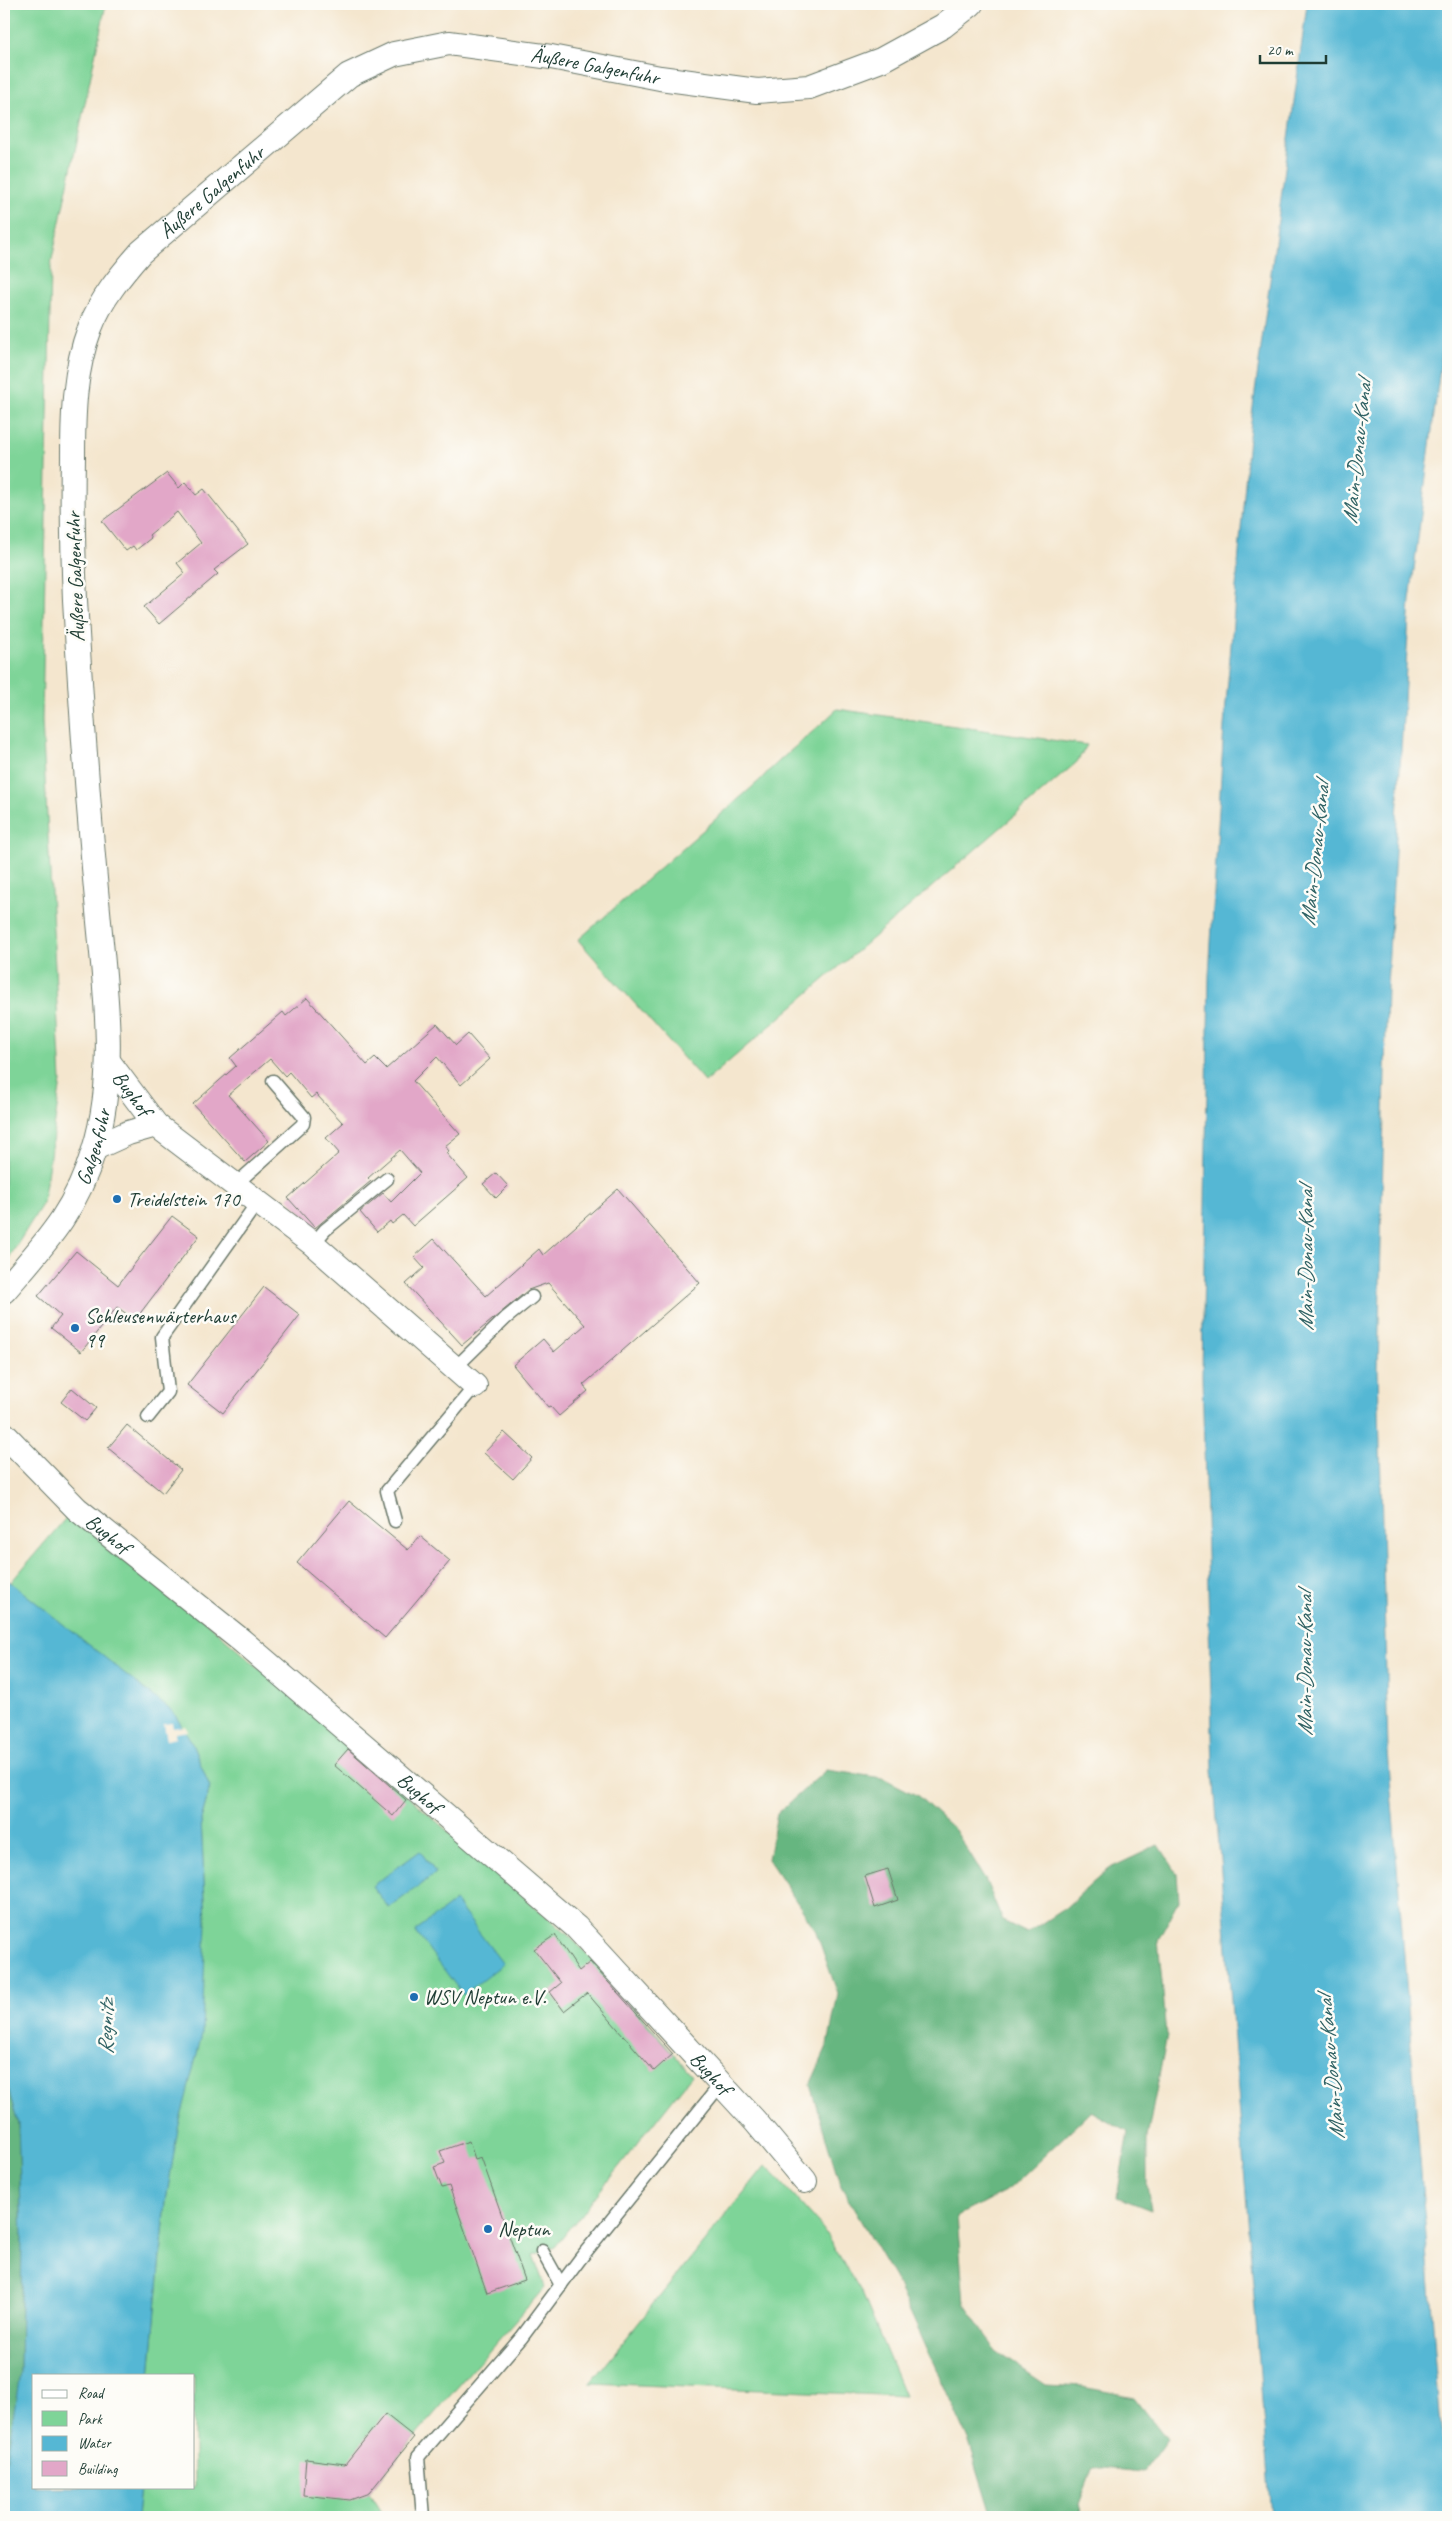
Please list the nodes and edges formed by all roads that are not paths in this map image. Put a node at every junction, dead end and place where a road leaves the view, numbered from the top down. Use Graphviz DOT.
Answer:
graph roads {
  1 [pos="971,4"];
  2 [pos="104,975"];
  3 [pos="108,1061"];
  4 [pos="273,1081"];
  5 [pos="156,1125"];
  6 [pos="94,1148"];
  7 [pos="387,1179"];
  8 [pos="235,1184"];
  9 [pos="257,1203"];
  10 [pos="313,1244"];
  11 [pos="4,1291"];
  12 [pos="532,1297"];
  13 [pos="455,1368"];
  14 [pos="475,1386"];
  15 [pos="148,1417"];
  16 [pos="4,1434"];
  17 [pos="395,1521"];
  18 [pos="721,2084"];
  19 [pos="805,2181"];
  20 [pos="542,2251"];
  21 [pos="560,2285"];
  22 [pos="423,2517"];
  1 -- 2 [label="street, Äußere Galgenfuhr"];
  2 -- 3 [label="street, Galgenfuhr"];
  3 -- 5 [label="street, Bughof"];
  3 -- 6 [label="street, Galgenfuhr"];
  4 -- 8 [label="lane"];
  5 -- 6 [label="street, Bughof"];
  5 -- 8 [label="street, Bughof"];
  6 -- 11 [label="street, Galgenfuhr"];
  7 -- 10 [label="lane"];
  8 -- 9 [label="street, Bughof"];
  9 -- 10 [label="street, Bughof"];
  9 -- 15 [label="lane"];
  10 -- 13 [label="street, Bughof"];
  12 -- 13 [label="lane"];
  13 -- 14 [label="street, Bughof"];
  14 -- 17 [label="lane"];
  16 -- 18 [label="street, Bughof"];
  18 -- 19 [label="street, Bughof"];
  18 -- 21 [label="lane"];
  20 -- 21 [label="lane"];
  21 -- 22 [label="lane"];
}
